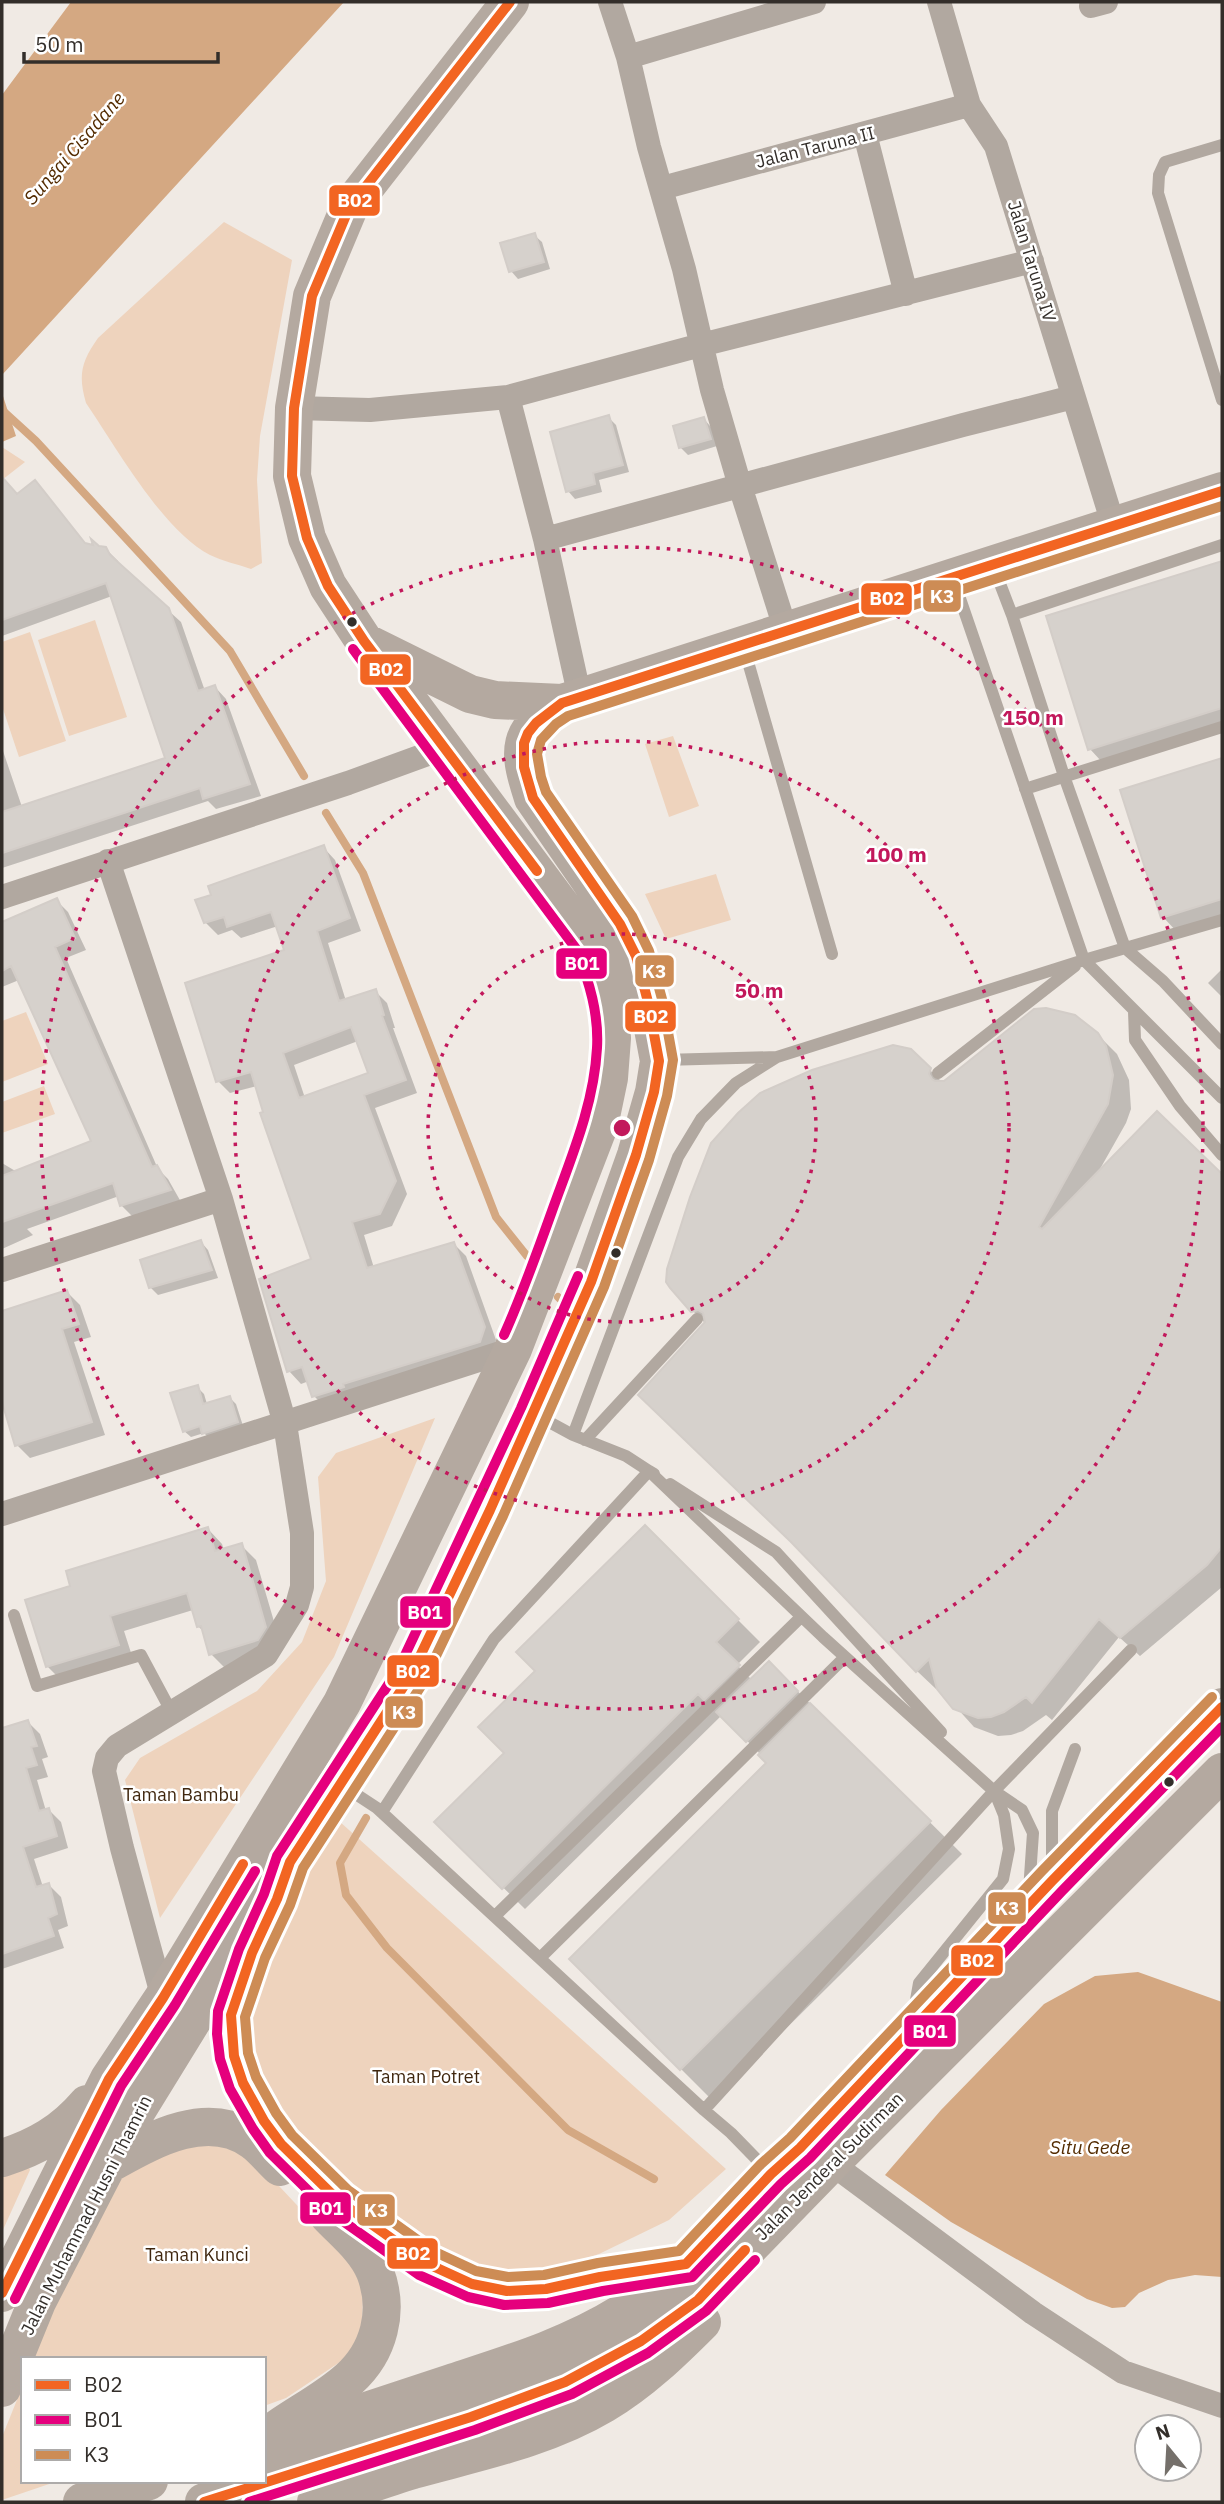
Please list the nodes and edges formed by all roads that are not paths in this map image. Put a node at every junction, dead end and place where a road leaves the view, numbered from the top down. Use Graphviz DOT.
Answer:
graph roads {
  1 [pos="510,2"];
  2 [pos="610,2"];
  3 [pos="814,2"];
  4 [pos="939,2"];
  5 [pos="628,57"];
  6 [pos="969,106"];
  7 [pos="865,134"];
  8 [pos="1222,145"];
  9 [pos="662,188"];
  10 [pos="1032,261"];
  11 [pos="906,294"];
  12 [pos="701,345"];
  13 [pos="508,397"];
  14 [pos="1073,397"];
  15 [pos="1222,400"];
  16 [pos="294,408"];
  17 [pos="740,486"];
  18 [pos="1222,491"];
  19 [pos="1114,527"];
  20 [pos="545,539"];
  21 [pos="1222,545"];
  22 [pos="993,565"];
  23 [pos="953,577"];
  24 [pos="1012,615"];
  25 [pos="786,631"];
  26 [pos="364,641"];
  27 [pos="743,644"];
  28 [pos="571,700"];
  29 [pos="1222,727"];
  30 [pos="444,748"];
  31 [pos="1064,776"];
  32 [pos="1024,789"];
  33 [pos="108,861"];
  34 [pos="2,897"];
  35 [pos="1222,920"];
  36 [pos="1125,948"];
  37 [pos="832,954"];
  38 [pos="1084,960"];
  39 [pos="1134,1011"];
  40 [pos="1222,1044"];
  41 [pos="777,1057"];
  42 [pos="659,1060"];
  43 [pos="938,1073"];
  44 [pos="1222,1098"];
  45 [pos="1222,1155"];
  46 [pos="220,1199"];
  47 [pos="2,1270"];
  48 [pos="697,1319"];
  49 [pos="513,1349"];
  50 [pos="534,1414"];
  51 [pos="285,1424"];
  52 [pos="579,1438"];
  53 [pos="649,1471"];
  54 [pos="2,1514"];
  55 [pos="14,1615"];
  56 [pos="801,1617"];
  57 [pos="1131,1650"];
  58 [pos="845,1657"];
  59 [pos="348,1691"];
  60 [pos="1222,1707"];
  61 [pos="171,1712"];
  62 [pos="389,1713"];
  63 [pos="1075,1749"];
  64 [pos="1222,1772"];
  65 [pos="342,1785"];
  66 [pos="994,1791"];
  67 [pos="382,1812"];
  68 [pos="290,1862"];
  69 [pos="1040,1894"];
  70 [pos="495,1916"];
  71 [pos="540,1958"];
  72 [pos="163,1998"];
  73 [pos="911,2028"];
  74 [pos="109,2079"];
  75 [pos="704,2110"];
  76 [pos="2,2158"];
  77 [pos="831,2163"];
  78 [pos="107,2165"];
  79 [pos="771,2174"];
  80 [pos="768,2226"];
  81 [pos="686,2264"];
  82 [pos="2,2292"];
  83 [pos="2,2388"];
  84 [pos="1222,2406"];
  85 [pos="266,2436"];
  86 [pos="266,2444"];
  87 [pos="266,2482"];
  88 [pos="143,2483"];
  89 [pos="264,2483"];
  90 [pos="82,2502"];
  91 [pos="204,2502"];
  92 [pos="316,2502"];
  1 -- 16 [label="main road"];
  2 -- 5 [label="street"];
  3 -- 5 [label="street"];
  4 -- 6 [label="street, Jalan Taruna IV"];
  5 -- 9 [label="street"];
  6 -- 7 [label="street, Jalan Taruna II"];
  6 -- 10 [label="street, Jalan Taruna IV"];
  7 -- 9 [label="street, Jalan Taruna II"];
  7 -- 11 [label="street"];
  8 -- 15 [label="lane"];
  9 -- 12 [label="street"];
  10 -- 11 [label="street"];
  10 -- 14 [label="street, Jalan Taruna IV"];
  11 -- 12 [label="street"];
  12 -- 13 [label="street"];
  12 -- 17 [label="street"];
  13 -- 16 [label="street"];
  13 -- 20 [label="street"];
  14 -- 17 [label="street"];
  14 -- 19 [label="street, Jalan Taruna IV"];
  16 -- 26 [label="main road"];
  17 -- 20 [label="street"];
  17 -- 25 [label="street"];
  18 -- 19 [label="main road"];
  19 -- 22 [label="main road"];
  20 -- 28 [label="street"];
  21 -- 24 [label="lane"];
  22 -- 23 [label="main road"];
  22 -- 24 [label="lane"];
  23 -- 25 [label="main road"];
  23 -- 32 [label="lane"];
  24 -- 31 [label="lane"];
  25 -- 27 [label="main road"];
  26 -- 28 [label="main road"];
  26 -- 30 [label="main road"];
  27 -- 28 [label="main road"];
  27 -- 37 [label="lane"];
  28 -- 42 [label="main road, Jalan Muhammad Husni Thamrin"];
  29 -- 31 [label="lane"];
  30 -- 33 [label="street"];
  30 -- 49 [label="main road"];
  31 -- 32 [label="lane"];
  31 -- 36 [label="lane"];
  32 -- 38 [label="lane"];
  33 -- 34 [label="street"];
  33 -- 46 [label="street"];
  35 -- 36 [label="lane"];
  36 -- 38 [label="lane"];
  36 -- 40 [label="lane"];
  38 -- 39 [label="lane"];
  38 -- 41 [label="lane"];
  38 -- 43 [label="lane"];
  39 -- 44 [label="lane"];
  39 -- 45 [label="lane"];
  41 -- 42 [label="lane"];
  41 -- 52 [label="lane"];
  42 -- 50 [label="main road, Jalan Muhammad Husni Thamrin"];
  46 -- 47 [label="street"];
  46 -- 51 [label="street"];
  48 -- 52 [label="lane"];
  49 -- 51 [label="street"];
  49 -- 59 [label="main road"];
  50 -- 52 [label="lane"];
  50 -- 62 [label="main road, Jalan Muhammad Husni Thamrin"];
  51 -- 54 [label="street"];
  51 -- 61 [label="street"];
  52 -- 53 [label="lane"];
  53 -- 56 [label="lane"];
  53 -- 66 [label="lane"];
  53 -- 67 [label="lane"];
  55 -- 61 [label="lane"];
  56 -- 58 [label="lane"];
  56 -- 70 [label="lane"];
  57 -- 66 [label="lane"];
  58 -- 66 [label="lane"];
  58 -- 71 [label="lane"];
  59 -- 62 [label="main road"];
  59 -- 72 [label="main road"];
  60 -- 69 [label="main road, Jalan Jenderal Sudirman"];
  61 -- 72 [label="street"];
  62 -- 65 [label="main road, Jalan Muhammad Husni Thamrin"];
  63 -- 69 [label="lane"];
  64 -- 77 [label="main road, Jalan Jenderal Sudirman"];
  65 -- 67 [label="lane"];
  65 -- 68 [label="main road, Jalan Muhammad Husni Thamrin"];
  66 -- 69 [label="lane"];
  66 -- 73 [label="lane"];
  66 -- 75 [label="lane"];
  67 -- 70 [label="lane"];
  68 -- 78 [label="main road, Jalan Muhammad Husni Thamrin"];
  68 -- 81 [label="main road"];
  69 -- 73 [label="main road, Jalan Jenderal Sudirman"];
  70 -- 71 [label="lane"];
  71 -- 75 [label="lane"];
  72 -- 74 [label="main road"];
  73 -- 79 [label="main road, Jalan Jenderal Sudirman"];
  74 -- 76 [label="main road"];
  74 -- 82 [label="main road"];
  75 -- 79 [label="lane"];
  77 -- 80 [label="main road, Jalan Jenderal Sudirman"];
  77 -- 84 [label="street"];
  78 -- 83 [label="main road, Jalan Muhammad Husni Thamrin"];
  78 -- 85 [label="main road"];
  79 -- 81 [label="main road, Jalan Jenderal Sudirman"];
  80 -- 87 [label="main road, Jalan Jenderal Sudirman"];
  80 -- 92 [label="main road"];
  81 -- 86 [label="main road, Jalan Jenderal Sudirman"];
  88 -- 90 [label="main road"];
  89 -- 91 [label="main road, Jalan Jenderal Sudirman"];
}
